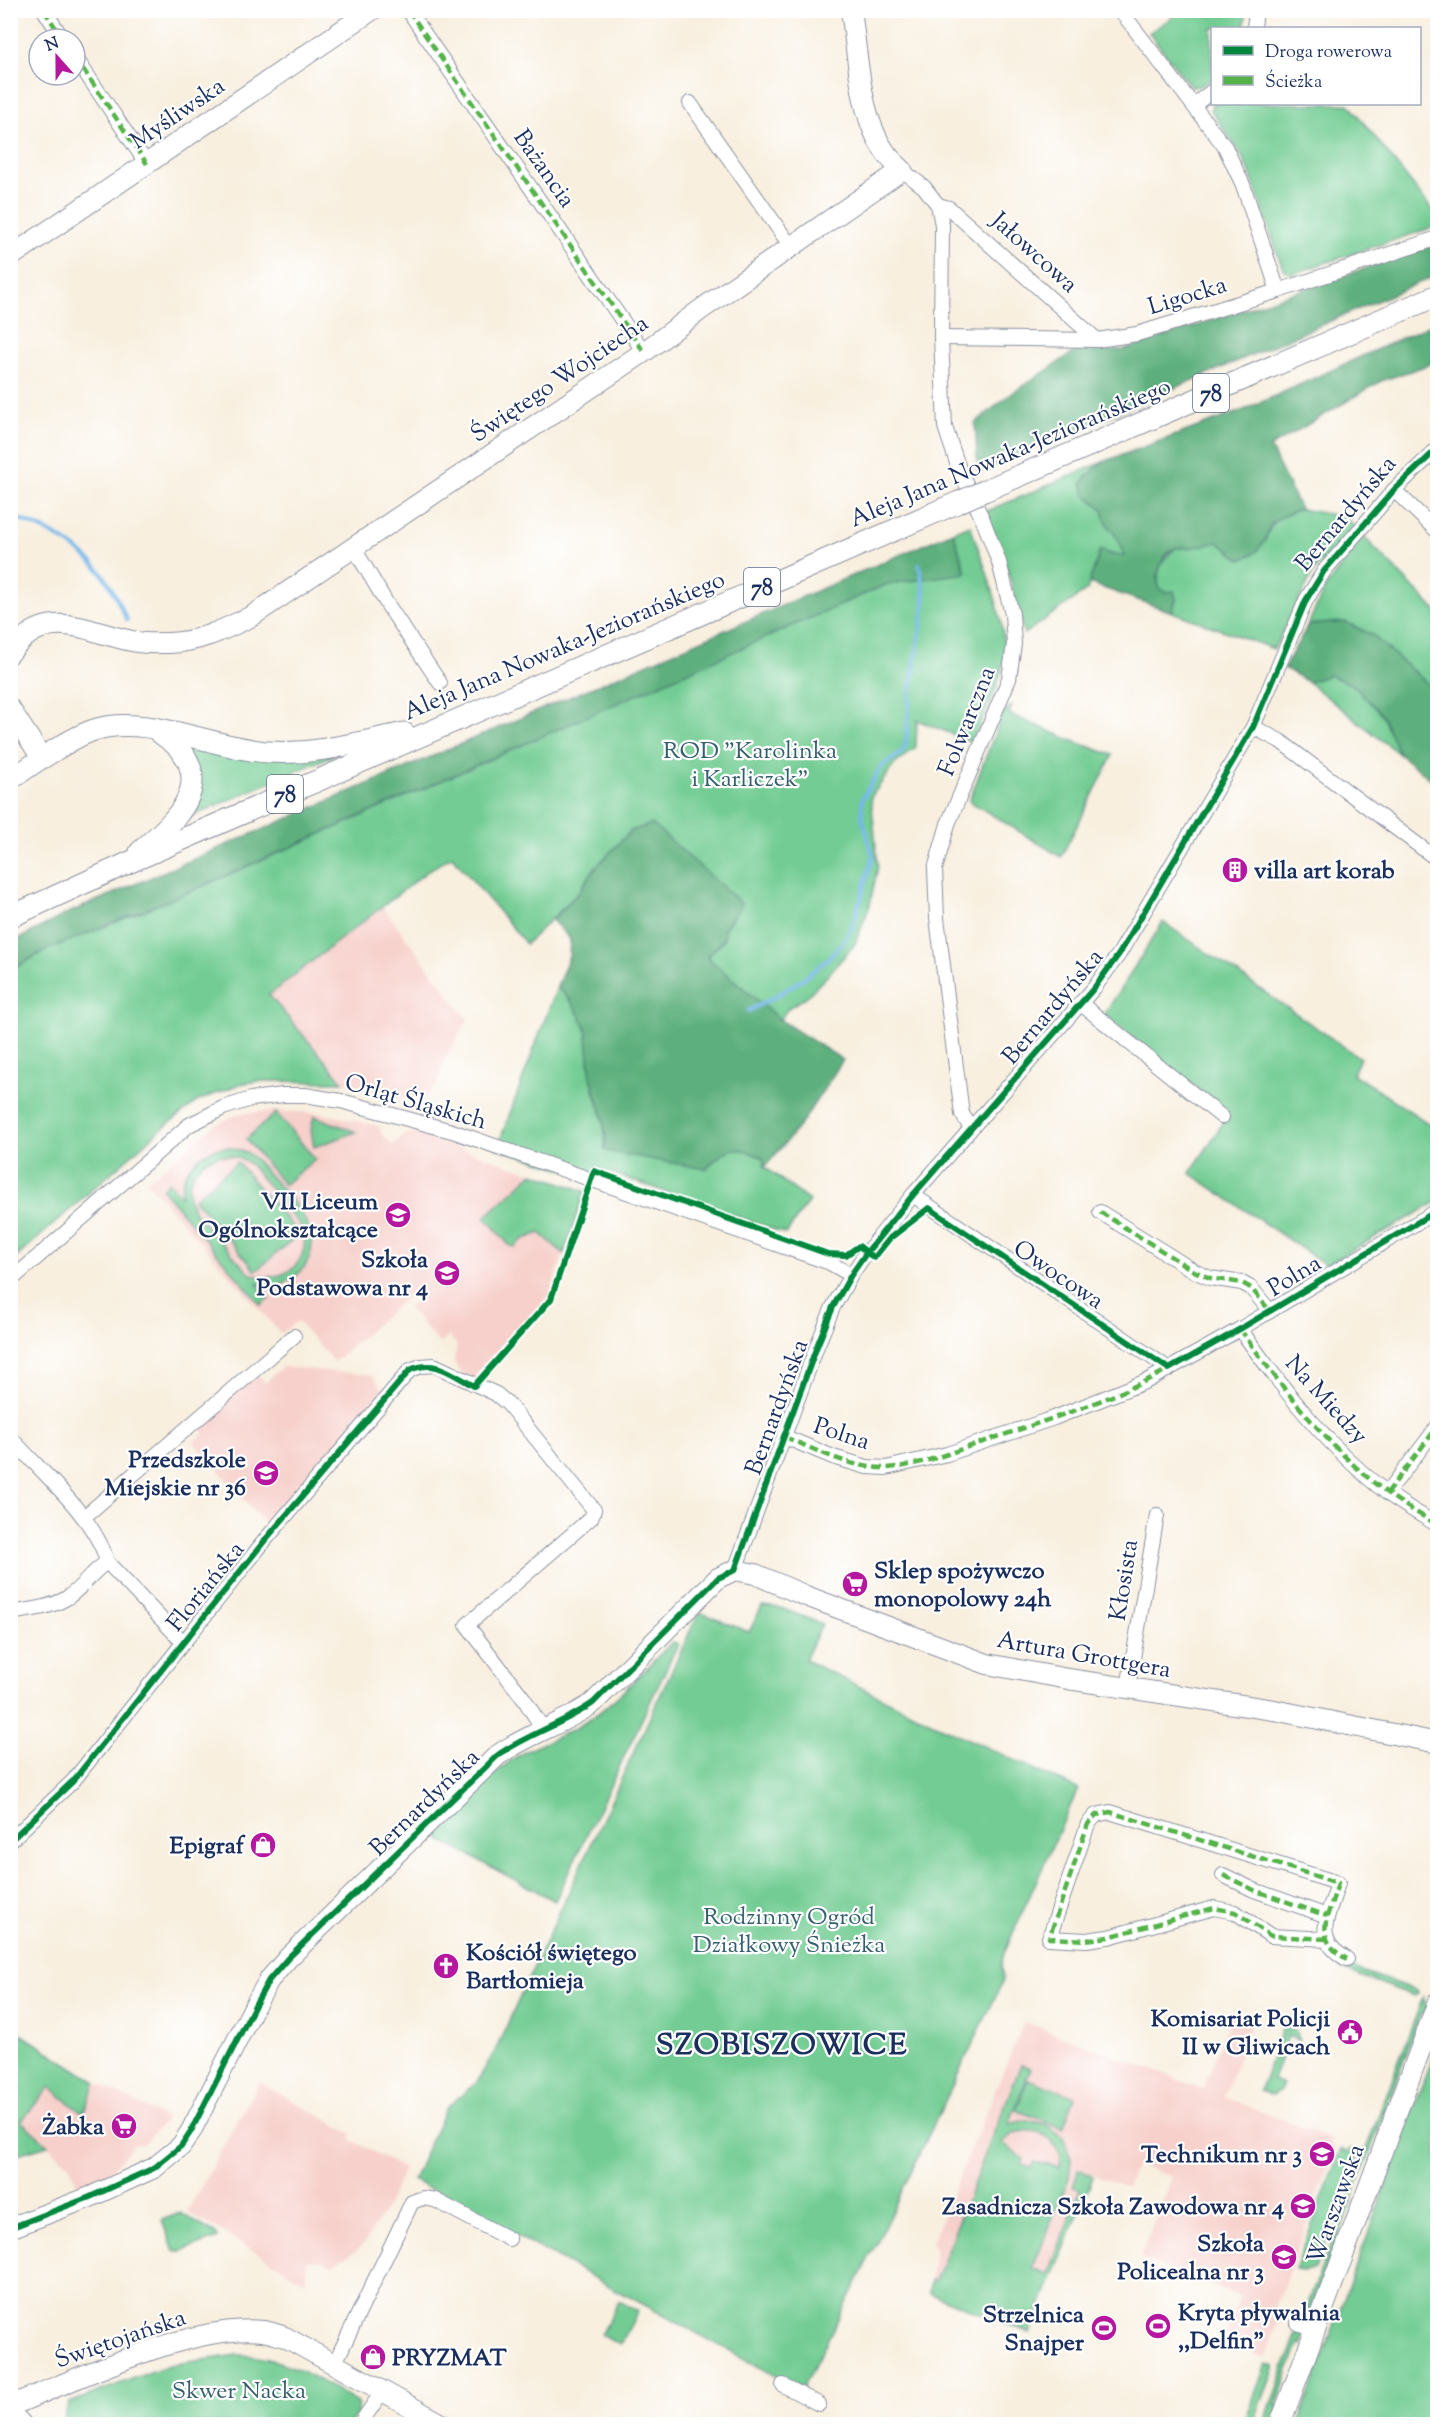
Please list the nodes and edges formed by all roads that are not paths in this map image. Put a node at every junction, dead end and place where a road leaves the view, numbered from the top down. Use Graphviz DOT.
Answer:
graph roads {
  1 [pos="44,10"];
  2 [pos="372,10"];
  3 [pos="408,10"];
  4 [pos="851,10"];
  5 [pos="1120,10"];
  6 [pos="1256,10"];
  7 [pos="55,27"];
  8 [pos="1254,27"];
  9 [pos="87,75"];
  10 [pos="1211,92"];
  11 [pos="690,103"];
  12 [pos="1194,105"];
  13 [pos="147,164"];
  14 [pos="902,170"];
  15 [pos="938,205"];
  16 [pos="1437,238"];
  17 [pos="792,248"];
  18 [pos="10,256"];
  19 [pos="1278,291"];
  20 [pos="1437,295"];
  21 [pos="941,339"];
  22 [pos="1097,340"];
  23 [pos="644,352"];
  24 [pos="1437,448"];
  25 [pos="1394,490"];
  26 [pos="1437,532"];
  27 [pos="354,548"];
  28 [pos="10,653"];
  29 [pos="440,683"];
  30 [pos="10,709"];
  31 [pos="443,725"];
  32 [pos="1253,727"];
  33 [pos="156,730"];
  34 [pos="42,758"];
  35 [pos="10,780"];
  36 [pos="1437,860"];
  37 [pos="128,863"];
  38 [pos="10,917"];
  39 [pos="1080,1003"];
  40 [pos="1222,1117"];
  41 [pos="972,1128"];
  42 [pos="913,1195"];
  43 [pos="1437,1210"];
  44 [pos="1100,1212"];
  45 [pos="851,1275"];
  46 [pos="10,1281"];
  47 [pos="1270,1311"];
  48 [pos="1240,1329"];
  49 [pos="294,1336"];
  50 [pos="1168,1369"];
  51 [pos="1437,1426"];
  52 [pos="10,1437"];
  53 [pos="785,1437"];
  54 [pos="1387,1493"];
  55 [pos="1157,1515"];
  56 [pos="84,1517"];
  57 [pos="1437,1525"];
  58 [pos="107,1562"];
  59 [pos="735,1570"];
  60 [pos="10,1613"];
  61 [pos="183,1642"];
  62 [pos="1128,1688"];
  63 [pos="543,1729"];
  64 [pos="1437,1743"];
  65 [pos="10,1840"];
  66 [pos="1223,1875"];
  67 [pos="1327,1916"];
  68 [pos="1327,1939"];
  69 [pos="1347,1959"];
  70 [pos="1437,2002"];
  71 [pos="10,2228"];
  72 [pos="509,2239"];
  73 [pos="334,2365"];
  74 [pos="783,2385"];
  75 [pos="382,2392"];
  76 [pos="819,2404"];
  77 [pos="10,2406"];
  78 [pos="10,2412"];
  79 [pos="21,2424"];
  80 [pos="360,2424"];
  81 [pos="442,2424"];
  82 [pos="1280,2424"];
  1 -- 7 [label="street"];
  2 -- 13 [label="street, Myśliwska"];
  3 -- 23 [label="street, Bażancia"];
  4 -- 14 [label="street"];
  5 -- 12 [label="street"];
  6 -- 8 [label="street"];
  9 -- 13 [label="street"];
  10 -- 12 [label="street"];
  11 -- 17 [label="street"];
  12 -- 19 [label="street"];
  13 -- 18 [label="street, Myśliwska"];
  14 -- 15 [label="street"];
  14 -- 17 [label="street, Świętego Wojciecha"];
  15 -- 21 [label="street, Folwarczna"];
  15 -- 22 [label="street, Jałowcowa"];
  16 -- 19 [label="street, Ligocka"];
  17 -- 23 [label="street, Świętego Wojciecha"];
  19 -- 22 [label="street, Ligocka"];
  20 -- 31 [label="main road, Aleja Jana Nowaka-Jeziorańskiego / 78, bridge"];
  21 -- 22 [label="street, Ligocka"];
  21 -- 41 [label="street, Folwarczna"];
  23 -- 27 [label="street, Świętego Wojciecha"];
  24 -- 25 [label="street, Bernardyńska"];
  25 -- 26 [label="street"];
  25 -- 32 [label="street, Bernardyńska"];
  27 -- 28 [label="street, Świętego Wojciecha"];
  27 -- 29 [label="street"];
  30 -- 34 [label="street"];
  31 -- 33 [label="main road"];
  31 -- 37 [label="main road, Aleja Jana Nowaka-Jeziorańskiego / 78"];
  32 -- 36 [label="street"];
  32 -- 39 [label="street, Bernardyńska"];
  33 -- 34 [label="main road"];
  33 -- 37 [label="main road"];
  34 -- 35 [label="street"];
  37 -- 38 [label="main road, Aleja Jana Nowaka-Jeziorańskiego / 78"];
  39 -- 40 [label="street"];
  39 -- 41 [label="street, Bernardyńska"];
  41 -- 42 [label="street, Bernardyńska"];
  42 -- 45 [label="street, Bernardyńska"];
  42 -- 50 [label="street, Owocowa"];
  43 -- 47 [label="street, Polna"];
  44 -- 47 [label="street"];
  45 -- 46 [label="street, Orląt Śląskich"];
  45 -- 53 [label="street, Bernardyńska"];
  47 -- 48 [label="street, Polna"];
  48 -- 50 [label="street, Polna"];
  48 -- 54 [label="street, Na Miedzy"];
  49 -- 56 [label="street"];
  50 -- 53 [label="street, Polna"];
  51 -- 54 [label="street"];
  52 -- 56 [label="street"];
  53 -- 59 [label="street, Bernardyńska"];
  54 -- 57 [label="street, Na Miedzy"];
  55 -- 62 [label="street, Kłosista"];
  56 -- 58 [label="street"];
  58 -- 60 [label="street"];
  58 -- 61 [label="street"];
  59 -- 62 [label="street, Artura Grottgera"];
  59 -- 63 [label="street, Bernardyńska"];
  61 -- 63 [label="street, Floriańska"];
  61 -- 65 [label="street, Floriańska"];
  62 -- 64 [label="street, Artura Grottgera"];
  63 -- 71 [label="street, Bernardyńska"];
  66 -- 67 [label="street"];
  67 -- 68 [label="street"];
  67 -- 68 [label="street"];
  68 -- 69 [label="street"];
  70 -- 82 [label="street, Warszawska"];
  72 -- 73 [label="street"];
  73 -- 75 [label="street, Świętojańska"];
  73 -- 77 [label="street, Świętojańska"];
  74 -- 76 [label="street"];
  75 -- 80 [label="street"];
  75 -- 81 [label="street, Świętojańska"];
  78 -- 79 [label="street"];
}
